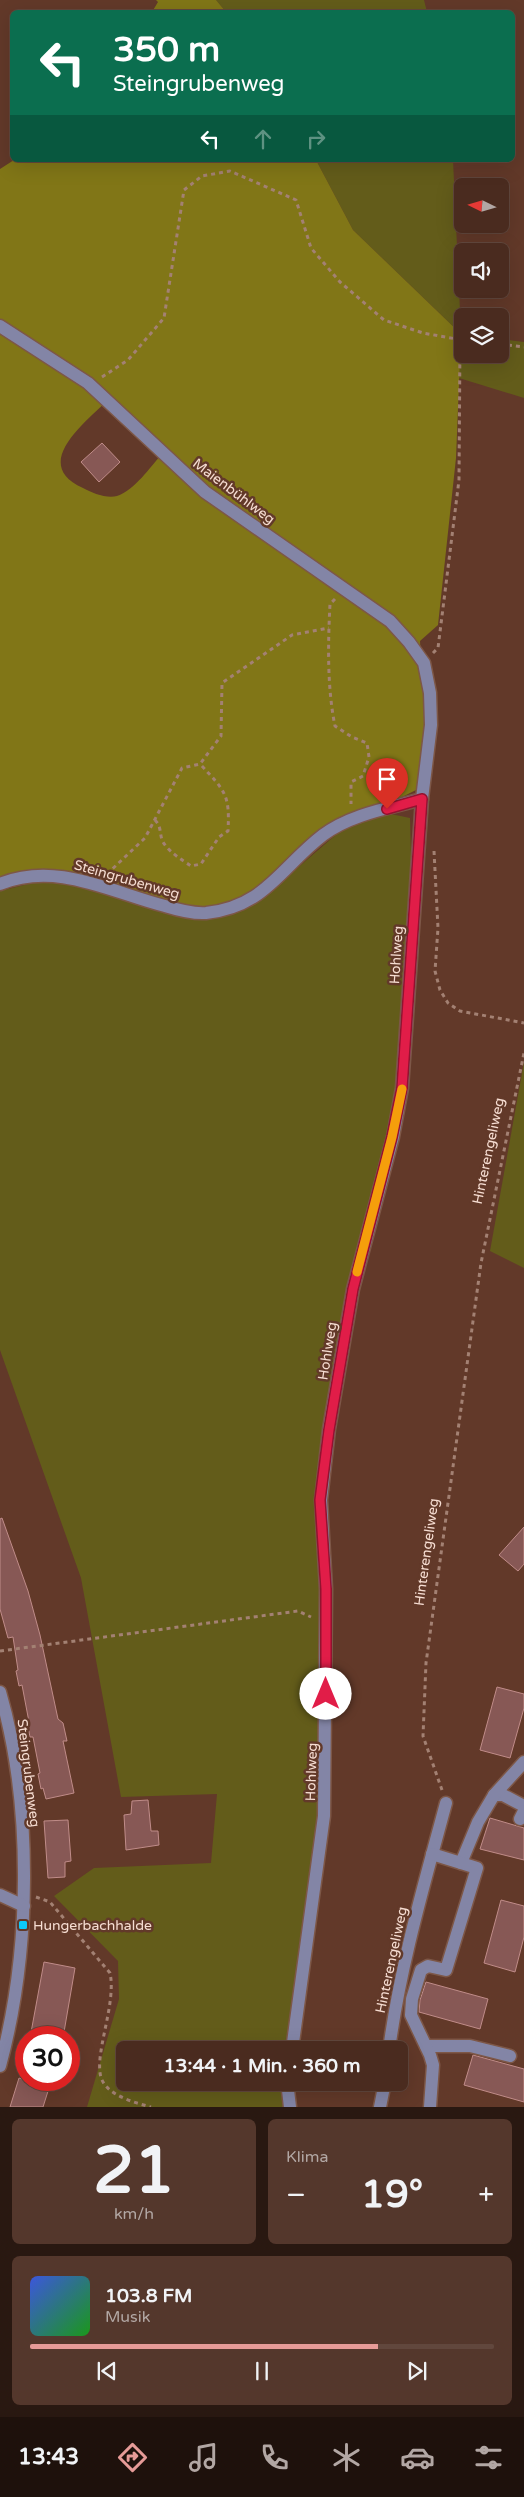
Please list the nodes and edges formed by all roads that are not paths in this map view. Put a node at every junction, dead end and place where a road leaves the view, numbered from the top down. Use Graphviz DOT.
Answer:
graph roads {
  1 [pos="0,326"];
  2 [pos="424,663"];
  3 [pos="422,799"];
  4 [pos="0,884"];
  5 [pos="0,1692"];
  6 [pos="524,1762"];
  7 [pos="519,1775"];
  8 [pos="494,1796"];
  9 [pos="446,1803"];
  10 [pos="524,1806"];
  11 [pos="432,1854"];
  12 [pos="461,1863"];
  13 [pos="0,1895"];
  14 [pos="24,1899"];
  15 [pos="293,2041"];
  16 [pos="390,2041"];
  17 [pos="426,2046"];
  18 [pos="510,2056"];
  19 [pos="0,2066"];
  20 [pos="288,2091"];
  21 [pos="383,2091"];
  22 [pos="290,2107"];
  23 [pos="380,2107"];
  24 [pos="430,2107"];
  1 -- 2 [label="street, Maienbühlweg"];
  2 -- 3 [label="street, Hohlweg"];
  3 -- 4 [label="street, Steingrubenweg"];
  3 -- 15 [label="street, Hohlweg"];
  5 -- 14 [label="street, Steingrubenweg"];
  6 -- 7 [label="street"];
  7 -- 8 [label="street"];
  8 -- 10 [label="street"];
  8 -- 12 [label="street"];
  9 -- 11 [label="street, Hinterengeliweg"];
  11 -- 12 [label="street"];
  11 -- 16 [label="street, Hinterengeliweg"];
  12 -- 17 [label="street"];
  13 -- 14 [label="street"];
  14 -- 19 [label="street, Steingrubenweg"];
  17 -- 18 [label="street"];
  17 -- 24 [label="street"];
  20 -- 22 [label="street"];
  21 -- 23 [label="street"];
}
